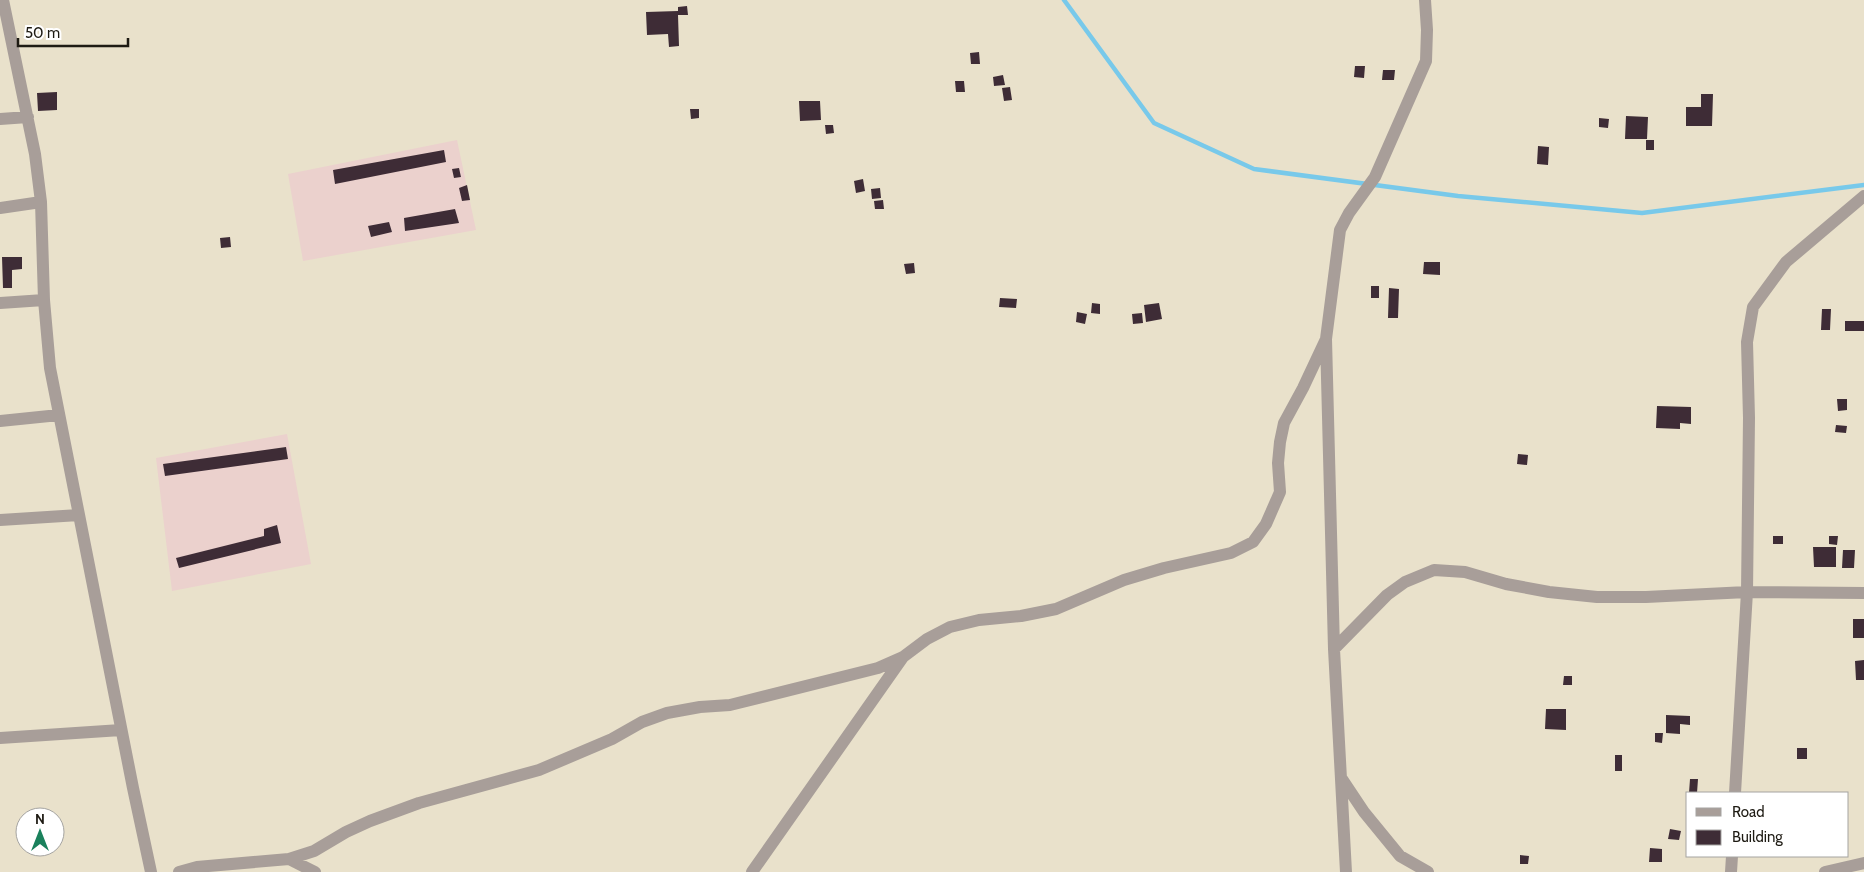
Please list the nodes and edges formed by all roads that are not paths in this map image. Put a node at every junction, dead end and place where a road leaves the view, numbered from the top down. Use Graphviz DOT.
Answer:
graph roads {
  1 [pos="3,0"];
  2 [pos="1425,0"];
  3 [pos="28,117"];
  4 [pos="0,119"];
  5 [pos="1864,196"];
  6 [pos="41,202"];
  7 [pos="0,208"];
  8 [pos="44,300"];
  9 [pos="0,303"];
  10 [pos="1326,339"];
  11 [pos="59,415"];
  12 [pos="0,421"];
  13 [pos="79,514"];
  14 [pos="0,520"];
  15 [pos="1746,592"];
  16 [pos="1864,593"];
  17 [pos="1334,649"];
  18 [pos="903,657"];
  19 [pos="121,730"];
  20 [pos="0,738"];
  21 [pos="1342,779"];
  22 [pos="1735,792"];
  23 [pos="1732,857"];
  24 [pos="289,859"];
  25 [pos="1864,863"];
  26 [pos="151,872"];
  27 [pos="179,872"];
  28 [pos="314,872"];
  29 [pos="752,872"];
  30 [pos="1346,872"];
  31 [pos="1428,872"];
  32 [pos="1731,872"];
  33 [pos="1825,872"];
  1 -- 3 [label="street"];
  2 -- 10 [label="street"];
  3 -- 4 [label="street"];
  3 -- 6 [label="street"];
  5 -- 15 [label="street"];
  6 -- 7 [label="street"];
  6 -- 8 [label="street"];
  8 -- 9 [label="street"];
  8 -- 11 [label="street"];
  10 -- 17 [label="street"];
  10 -- 18 [label="street"];
  11 -- 12 [label="street"];
  11 -- 13 [label="street"];
  13 -- 14 [label="street"];
  13 -- 19 [label="street"];
  15 -- 16 [label="street"];
  15 -- 17 [label="street"];
  15 -- 22 [label="street"];
  17 -- 21 [label="street"];
  18 -- 24 [label="street"];
  18 -- 29 [label="street"];
  19 -- 20 [label="street"];
  19 -- 26 [label="street"];
  21 -- 30 [label="street"];
  21 -- 31 [label="street"];
  23 -- 32 [label="street"];
  24 -- 27 [label="street"];
  24 -- 28 [label="street"];
  25 -- 33 [label="street"];
}
